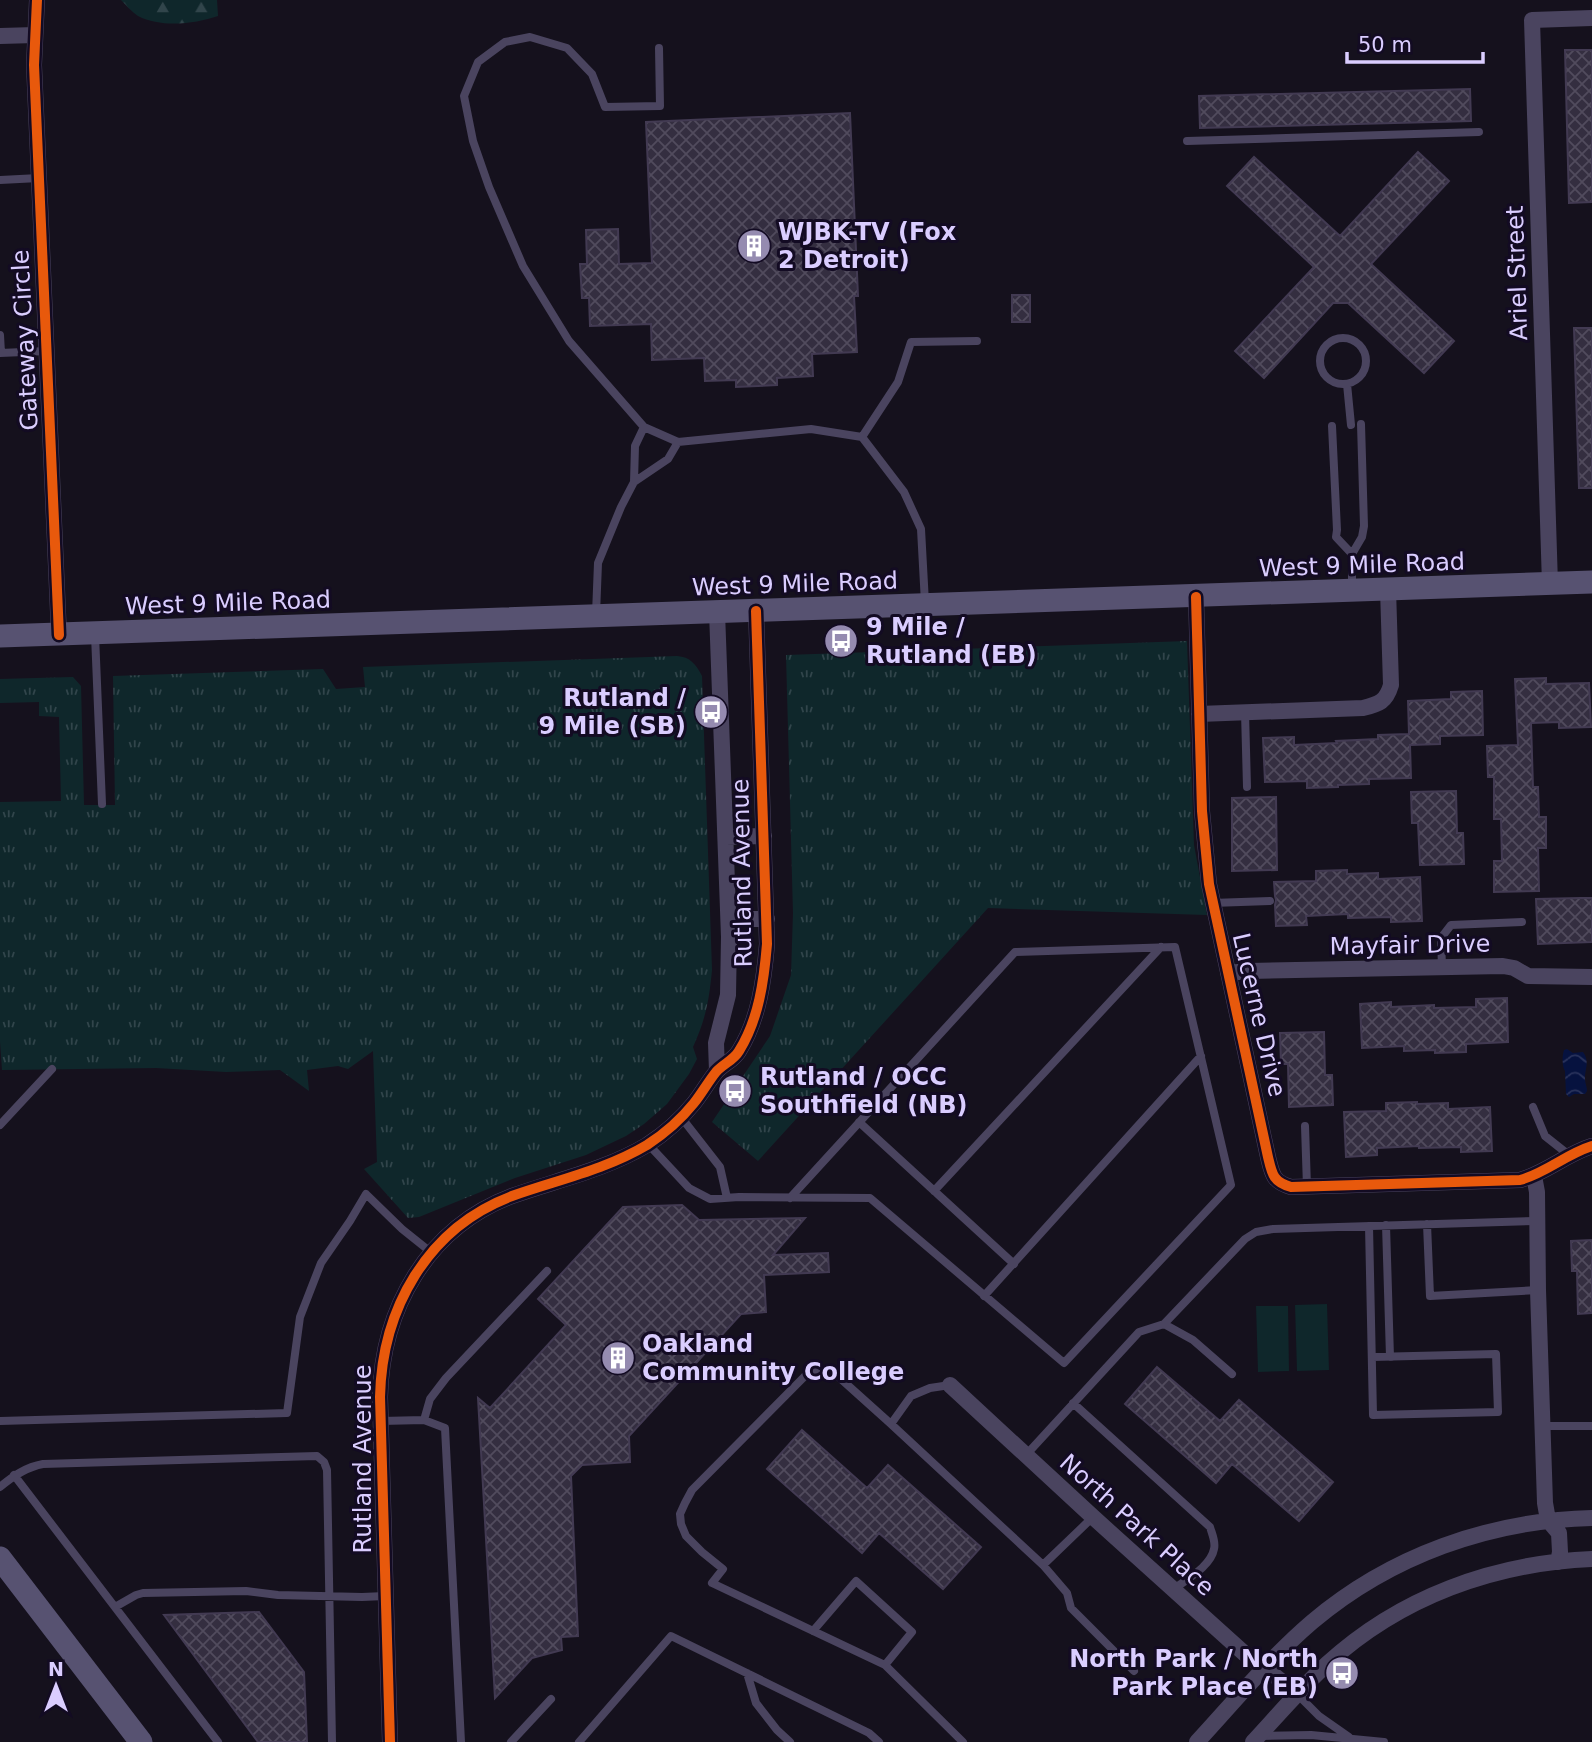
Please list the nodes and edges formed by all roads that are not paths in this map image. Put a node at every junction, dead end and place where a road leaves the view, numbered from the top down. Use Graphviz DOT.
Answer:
graph roads {
  1 [pos="37,0"];
  2 [pos="1592,18"];
  3 [pos="35,35"];
  4 [pos="0,36"];
  5 [pos="659,48"];
  6 [pos="1479,132"];
  7 [pos="1187,141"];
  8 [pos="39,178"];
  9 [pos="0,180"];
  10 [pos="0,335"];
  11 [pos="976,341"];
  12 [pos="47,351"];
  13 [pos="0,353"];
  14 [pos="1347,384"];
  15 [pos="1361,424"];
  16 [pos="1350,425"];
  17 [pos="1332,426"];
  18 [pos="644,427"];
  19 [pos="862,437"];
  20 [pos="678,442"];
  21 [pos="634,482"];
  22 [pos="1352,554"];
  23 [pos="1592,582"];
  24 [pos="1550,584"];
  25 [pos="1388,589"];
  26 [pos="1352,591"];
  27 [pos="1196,597"];
  28 [pos="925,606"];
  29 [pos="757,611"];
  30 [pos="718,612"];
  31 [pos="596,617"];
  32 [pos="94,634"];
  33 [pos="59,635"];
  34 [pos="0,636"];
  35 [pos="1245,712"];
  36 [pos="1199,714"];
  37 [pos="1247,788"];
  38 [pos="102,804"];
  39 [pos="764,836"];
  40 [pos="726,837"];
  41 [pos="1270,901"];
  42 [pos="1212,903"];
  43 [pos="729,919"];
  44 [pos="767,919"];
  45 [pos="1522,922"];
  46 [pos="1161,947"];
  47 [pos="1442,967"];
  48 [pos="1227,973"];
  49 [pos="1592,977"];
  50 [pos="1201,1056"];
  51 [pos="52,1069"];
  52 [pos="718,1071"];
  53 [pos="1533,1107"];
  54 [pos="680,1117"];
  55 [pos="859,1122"];
  56 [pos="0,1125"];
  57 [pos="1305,1126"];
  58 [pos="648,1144"];
  59 [pos="1592,1146"];
  60 [pos="1569,1155"];
  61 [pos="1534,1176"];
  62 [pos="1307,1187"];
  63 [pos="934,1191"];
  64 [pos="727,1198"];
  65 [pos="790,1198"];
  66 [pos="1536,1221"];
  67 [pos="1427,1224"];
  68 [pos="1369,1226"];
  69 [pos="1386,1226"];
  70 [pos="432,1253"];
  71 [pos="1014,1264"];
  72 [pos="547,1272"];
  73 [pos="1538,1290"];
  74 [pos="984,1297"];
  75 [pos="1164,1324"];
  76 [pos="1372,1357"];
  77 [pos="1390,1357"];
  78 [pos="1232,1374"];
  79 [pos="950,1385"];
  80 [pos="1073,1403"];
  81 [pos="1442,1413"];
  82 [pos="424,1420"];
  83 [pos="0,1421"];
  84 [pos="381,1421"];
  85 [pos="891,1424"];
  86 [pos="1542,1426"];
  87 [pos="1592,1426"];
  88 [pos="1026,1455"];
  89 [pos="14,1475"];
  90 [pos="0,1487"];
  91 [pos="1093,1517"];
  92 [pos="1592,1518"];
  93 [pos="1548,1520"];
  94 [pos="0,1558"];
  95 [pos="1592,1559"];
  96 [pos="1558,1562"];
  97 [pos="1043,1565"];
  98 [pos="1174,1589"];
  99 [pos="385,1596"];
  100 [pos="328,1597"];
  101 [pos="115,1607"];
  102 [pos="813,1632"];
  103 [pos="885,1665"];
  104 [pos="1265,1668"];
  105 [pos="1134,1671"];
  106 [pos="747,1673"];
  107 [pos="1297,1694"];
  108 [pos="551,1699"];
  109 [pos="1256,1739"];
  110 [pos="1352,1739"];
  111 [pos="141,1742"];
  112 [pos="218,1742"];
  113 [pos="332,1742"];
  114 [pos="390,1742"];
  115 [pos="461,1742"];
  116 [pos="512,1742"];
  117 [pos="579,1742"];
  118 [pos="790,1742"];
  119 [pos="879,1742"];
  120 [pos="963,1742"];
  121 [pos="1197,1742"];
  122 [pos="1384,1742"];
  1 -- 3 [label="street, Gateway Circle"];
  2 -- 24 [label="street, Ariel Street"];
  3 -- 4 [label="street"];
  3 -- 8 [label="street, Gateway Circle"];
  5 -- 18 [label="lane"];
  6 -- 7 [label="lane"];
  8 -- 9 [label="lane"];
  8 -- 12 [label="street, Gateway Circle"];
  10 -- 13 [label="lane"];
  11 -- 19 [label="lane"];
  12 -- 13 [label="lane"];
  12 -- 33 [label="street, Gateway Circle"];
  14 -- 14 [label="lane"];
  14 -- 16 [label="lane"];
  15 -- 22 [label="lane"];
  17 -- 22 [label="lane"];
  18 -- 20 [label="lane"];
  18 -- 21 [label="lane"];
  19 -- 20 [label="lane"];
  19 -- 28 [label="lane"];
  20 -- 21 [label="lane"];
  21 -- 31 [label="lane"];
  22 -- 26 [label="lane"];
  23 -- 24 [label="main road, West 9 Mile Road"];
  24 -- 25 [label="main road, West 9 Mile Road"];
  25 -- 26 [label="main road, West 9 Mile Road"];
  25 -- 35 [label="street"];
  26 -- 27 [label="main road, West 9 Mile Road"];
  27 -- 28 [label="main road, West 9 Mile Road"];
  27 -- 36 [label="street, Lucerne Drive"];
  28 -- 29 [label="main road, West 9 Mile Road"];
  29 -- 30 [label="main road, West 9 Mile Road"];
  29 -- 39 [label="street, Rutland Avenue"];
  30 -- 31 [label="main road, West 9 Mile Road"];
  30 -- 40 [label="street, Rutland Avenue"];
  31 -- 32 [label="main road, West 9 Mile Road"];
  32 -- 33 [label="main road, West 9 Mile Road"];
  32 -- 38 [label="lane"];
  33 -- 34 [label="main road, West 9 Mile Road"];
  35 -- 36 [label="street"];
  35 -- 37 [label="lane"];
  36 -- 42 [label="street, Lucerne Drive"];
  39 -- 40 [label="street"];
  39 -- 44 [label="street, Rutland Avenue"];
  40 -- 43 [label="street, Rutland Avenue"];
  41 -- 42 [label="lane"];
  42 -- 48 [label="street, Lucerne Drive"];
  43 -- 44 [label="street"];
  43 -- 52 [label="street, Rutland Avenue"];
  44 -- 52 [label="street, Rutland Avenue"];
  45 -- 47 [label="lane"];
  46 -- 50 [label="lane"];
  46 -- 55 [label="lane"];
  46 -- 63 [label="lane"];
  47 -- 48 [label="street, Mayfair Drive"];
  47 -- 49 [label="street, Mayfair Drive"];
  48 -- 62 [label="street, Lucerne Drive"];
  50 -- 71 [label="lane"];
  50 -- 74 [label="lane"];
  51 -- 56 [label="lane"];
  52 -- 54 [label="street, Rutland Avenue"];
  53 -- 60 [label="lane"];
  54 -- 58 [label="street, Rutland Avenue"];
  54 -- 64 [label="lane"];
  55 -- 63 [label="lane"];
  55 -- 65 [label="lane"];
  57 -- 62 [label="lane"];
  58 -- 64 [label="lane"];
  58 -- 70 [label="street, Rutland Avenue"];
  59 -- 60 [label="street"];
  60 -- 61 [label="street"];
  61 -- 62 [label="street, Lucerne Drive"];
  61 -- 66 [label="street"];
  63 -- 71 [label="lane"];
  64 -- 65 [label="lane"];
  65 -- 74 [label="lane"];
  66 -- 67 [label="lane"];
  66 -- 73 [label="street"];
  67 -- 69 [label="lane"];
  67 -- 73 [label="lane"];
  68 -- 69 [label="lane"];
  68 -- 75 [label="lane"];
  68 -- 76 [label="lane"];
  69 -- 77 [label="lane"];
  70 -- 83 [label="lane"];
  70 -- 84 [label="street, Rutland Avenue"];
  71 -- 74 [label="lane"];
  72 -- 82 [label="lane"];
  73 -- 86 [label="street"];
  75 -- 78 [label="lane"];
  75 -- 80 [label="lane"];
  76 -- 81 [label="lane"];
  76 -- 81 [label="lane"];
  77 -- 81 [label="lane"];
  77 -- 81 [label="lane"];
  79 -- 85 [label="lane"];
  79 -- 88 [label="street, North Park Place"];
  80 -- 88 [label="lane"];
  80 -- 98 [label="lane"];
  82 -- 84 [label="lane"];
  82 -- 115 [label="lane"];
  84 -- 99 [label="street, Rutland Avenue"];
  85 -- 97 [label="lane"];
  85 -- 102 [label="lane"];
  86 -- 87 [label="lane"];
  86 -- 93 [label="street"];
  88 -- 91 [label="street, North Park Place"];
  89 -- 90 [label="lane"];
  89 -- 100 [label="lane"];
  89 -- 101 [label="lane"];
  91 -- 97 [label="lane"];
  91 -- 98 [label="street, North Park Place"];
  92 -- 93 [label="street"];
  93 -- 96 [label="street"];
  93 -- 104 [label="street"];
  94 -- 111 [label="main road"];
  95 -- 96 [label="street"];
  96 -- 107 [label="street"];
  97 -- 105 [label="lane"];
  98 -- 104 [label="street, North Park Place"];
  99 -- 100 [label="lane"];
  99 -- 114 [label="street, Rutland Avenue"];
  100 -- 101 [label="lane"];
  100 -- 113 [label="lane"];
  101 -- 112 [label="lane"];
  102 -- 103 [label="lane"];
  102 -- 103 [label="lane"];
  103 -- 120 [label="lane"];
  104 -- 107 [label="street, North Park Place"];
  104 -- 121 [label="street"];
  106 -- 117 [label="lane"];
  106 -- 118 [label="lane"];
  106 -- 119 [label="lane"];
  107 -- 109 [label="street"];
  107 -- 110 [label="lane"];
  108 -- 116 [label="lane"];
  109 -- 110 [label="lane"];
  110 -- 122 [label="lane"];
}
